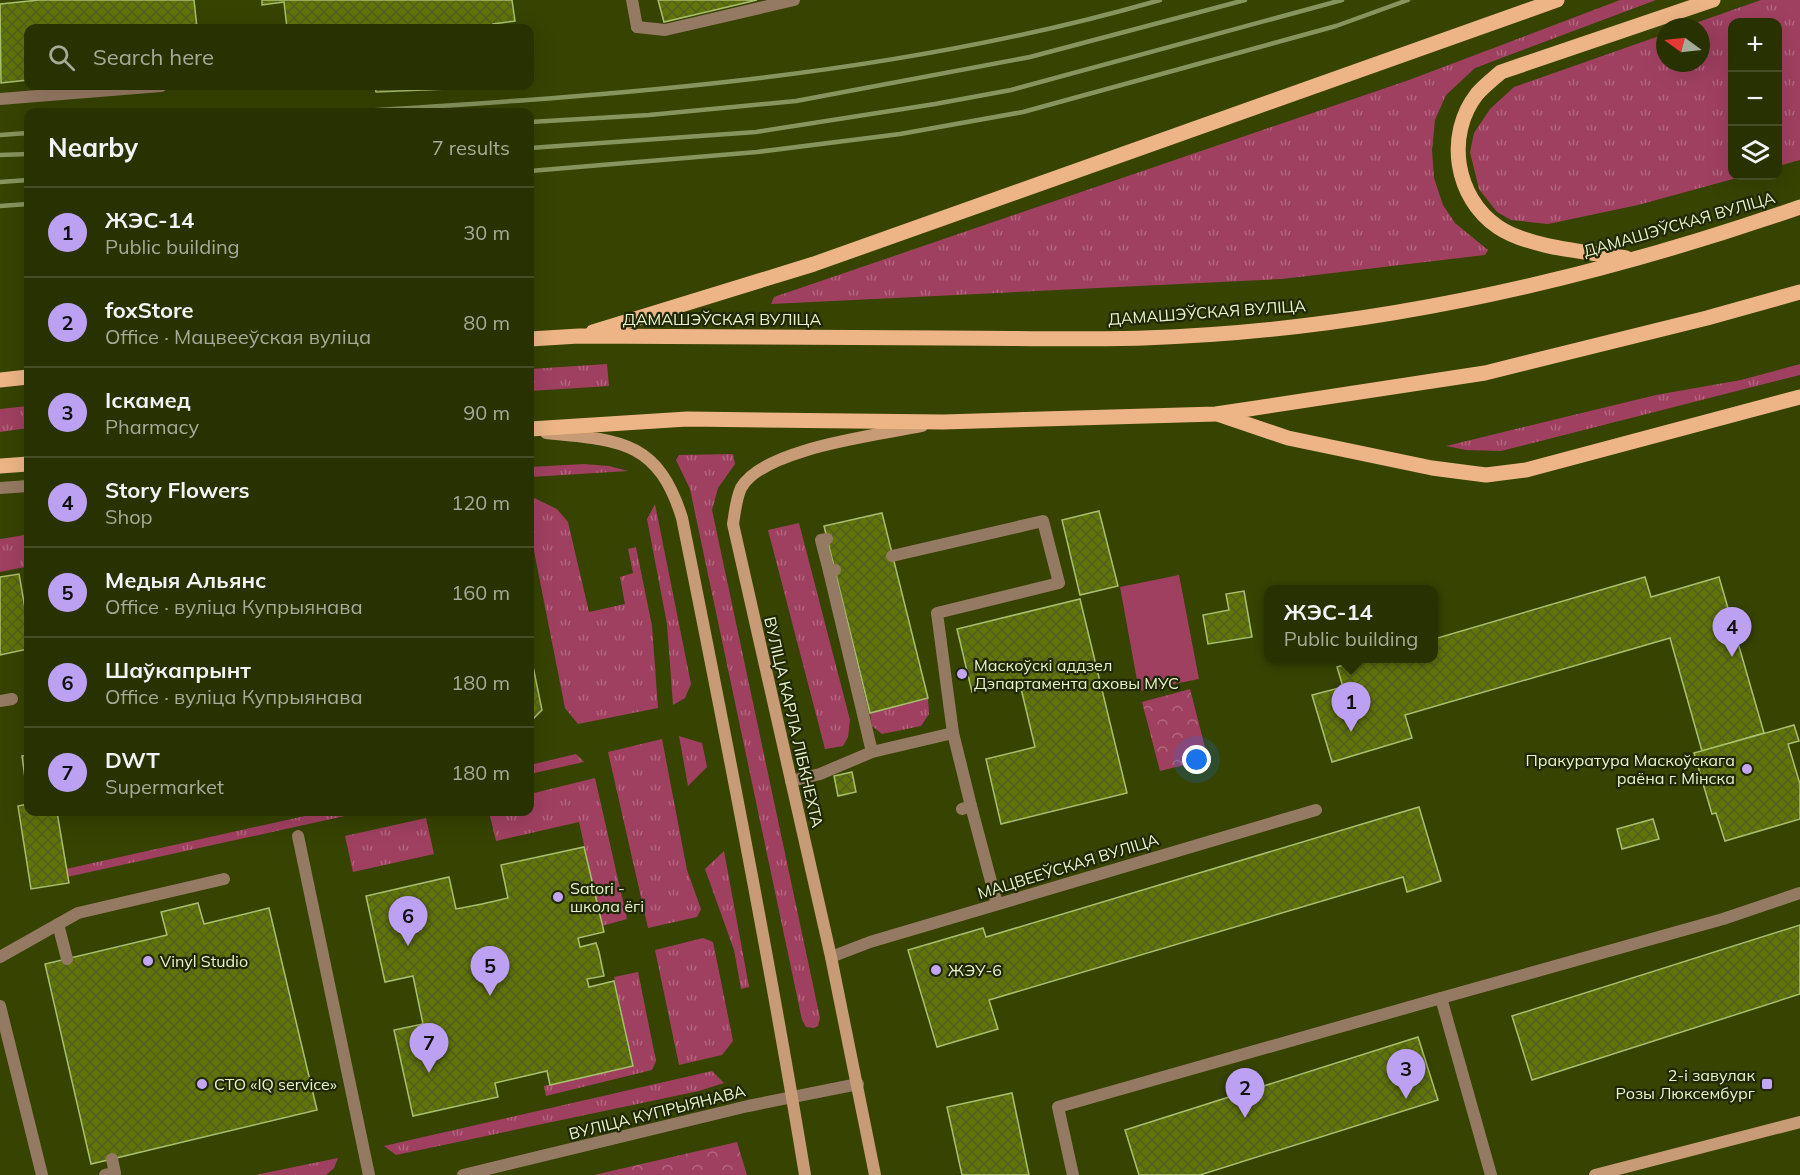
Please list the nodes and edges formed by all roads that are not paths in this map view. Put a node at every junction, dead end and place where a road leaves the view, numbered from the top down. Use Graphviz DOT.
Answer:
graph roads {
  1 [pos="632,0"];
  2 [pos="794,0"];
  3 [pos="1557,0"];
  4 [pos="1713,0"];
  5 [pos="111,90"];
  6 [pos="0,99"];
  7 [pos="1800,207"];
  8 [pos="1632,259"];
  9 [pos="1800,292"];
  10 [pos="579,336"];
  11 [pos="534,339"];
  12 [pos="24,378"];
  13 [pos="0,381"];
  14 [pos="1800,397"];
  15 [pos="1216,414"];
  16 [pos="943,422"];
  17 [pos="534,430"];
  18 [pos="534,431"];
  19 [pos="24,464"];
  20 [pos="0,466"];
  21 [pos="24,486"];
  22 [pos="0,488"];
  23 [pos="827,539"];
  24 [pos="892,556"];
  25 [pos="953,733"];
  26 [pos="872,752"];
  27 [pos="791,781"];
  28 [pos="1316,810"];
  29 [pos="298,836"];
  30 [pos="224,879"];
  31 [pos="1800,893"];
  32 [pos="998,904"];
  33 [pos="58,924"];
  34 [pos="0,957"];
  35 [pos="831,957"];
  36 [pos="67,959"];
  37 [pos="1441,998"];
  38 [pos="0,1006"];
  39 [pos="858,1084"];
  40 [pos="792,1096"];
  41 [pos="1800,1122"];
  42 [pos="112,1159"];
  43 [pos="42,1175"];
  44 [pos="105,1175"];
  45 [pos="369,1175"];
  46 [pos="464,1175"];
  47 [pos="805,1175"];
  48 [pos="875,1175"];
  49 [pos="1073,1175"];
  50 [pos="1491,1175"];
  51 [pos="1594,1175"];
  1 -- 2 [label="street"];
  3 -- 10 [label="main road"];
  4 -- 8 [label="main road"];
  5 -- 6 [label="street"];
  7 -- 8 [label="main road, ДАМАШЭЎСКАЯ ВУЛІЦА"];
  8 -- 10 [label="main road, ДАМАШЭЎСКАЯ ВУЛІЦА"];
  9 -- 15 [label="main road"];
  10 -- 11 [label="main road, ДАМАШЭЎСКАЯ ВУЛІЦА"];
  12 -- 13 [label="main road"];
  14 -- 15 [label="main road"];
  15 -- 16 [label="main road"];
  16 -- 17 [label="main road"];
  16 -- 27 [label="main road, ВУЛІЦА КАРЛА ЛІБКНЕХТА"];
  18 -- 40 [label="main road"];
  19 -- 20 [label="main road"];
  21 -- 22 [label="street"];
  23 -- 26 [label="street"];
  24 -- 25 [label="street"];
  25 -- 26 [label="street"];
  25 -- 32 [label="street"];
  26 -- 27 [label="street"];
  27 -- 35 [label="main road, ВУЛІЦА КАРЛА ЛІБКНЕХТА"];
  28 -- 32 [label="street, МАЦВЕЕЎСКАЯ ВУЛІЦА"];
  29 -- 45 [label="street"];
  30 -- 33 [label="street"];
  31 -- 37 [label="street"];
  32 -- 35 [label="street, МАЦВЕЕЎСКАЯ ВУЛІЦА"];
  33 -- 34 [label="street"];
  33 -- 36 [label="street"];
  35 -- 39 [label="main road, ВУЛІЦА КАРЛА ЛІБКНЕХТА"];
  37 -- 49 [label="street"];
  37 -- 50 [label="street"];
  38 -- 43 [label="street"];
  39 -- 40 [label="street, ВУЛІЦА КУПРЫЯНАВА"];
  39 -- 48 [label="main road, ВУЛІЦА КАРЛА ЛІБКНЕХТА"];
  40 -- 46 [label="street, ВУЛІЦА КУПРЫЯНАВА"];
  40 -- 47 [label="main road"];
  41 -- 51 [label="main road"];
  42 -- 44 [label="street"];
}
